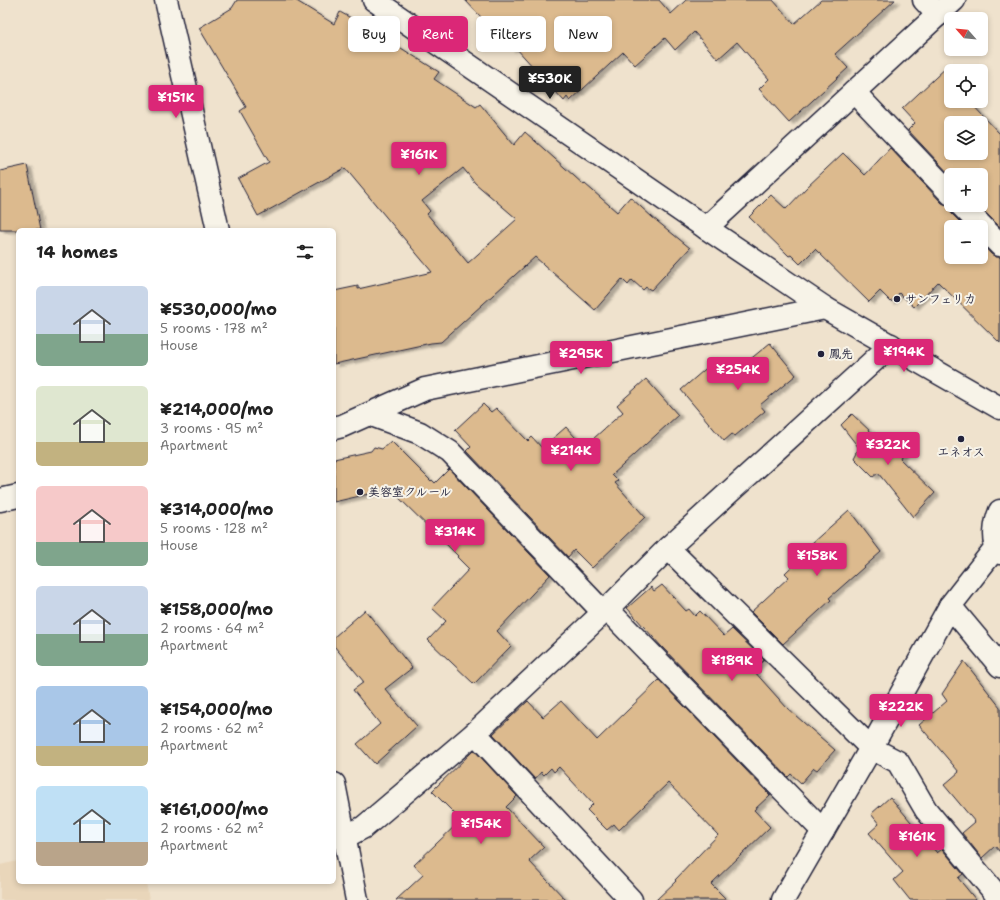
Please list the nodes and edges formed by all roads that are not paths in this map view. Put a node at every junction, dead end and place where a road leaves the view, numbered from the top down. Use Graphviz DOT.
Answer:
graph roads {
  1 [pos="166,0"];
  2 [pos="374,0"];
  3 [pos="954,0"];
  4 [pos="931,8"];
  5 [pos="854,92"];
  6 [pos="944,187"];
  7 [pos="968,212"];
  8 [pos="218,228"];
  9 [pos="706,228"];
  10 [pos="1000,245"];
  11 [pos="825,308"];
  12 [pos="891,345"];
  13 [pos="1000,408"];
  14 [pos="369,414"];
  15 [pos="336,428"];
  16 [pos="16,496"];
  17 [pos="0,500"];
  18 [pos="1000,510"];
  19 [pos="998,547"];
  20 [pos="668,548"];
  21 [pos="950,606"];
  22 [pos="605,611"];
  23 [pos="1000,666"];
  24 [pos="475,733"];
  25 [pos="871,748"];
  26 [pos="336,795"];
  27 [pos="823,831"];
  28 [pos="344,837"];
  29 [pos="1000,899"];
  30 [pos="357,900"];
  31 [pos="631,900"];
  32 [pos="783,900"];
  1 -- 8 [label="street"];
  2 -- 9 [label="street"];
  3 -- 4 [label="street"];
  4 -- 5 [label="street"];
  5 -- 6 [label="street"];
  5 -- 9 [label="street"];
  7 -- 10 [label="street"];
  9 -- 11 [label="street"];
  11 -- 12 [label="street"];
  11 -- 14 [label="street"];
  12 -- 13 [label="street"];
  12 -- 20 [label="street"];
  14 -- 15 [label="street"];
  14 -- 22 [label="street"];
  16 -- 17 [label="street"];
  18 -- 19 [label="street"];
  19 -- 21 [label="street"];
  20 -- 22 [label="street"];
  20 -- 25 [label="street"];
  21 -- 23 [label="street"];
  21 -- 25 [label="street"];
  22 -- 24 [label="street"];
  22 -- 27 [label="street"];
  24 -- 28 [label="street"];
  24 -- 31 [label="street"];
  25 -- 27 [label="street"];
  25 -- 29 [label="street"];
  26 -- 28 [label="street"];
  27 -- 32 [label="street"];
  28 -- 30 [label="street"];
}
